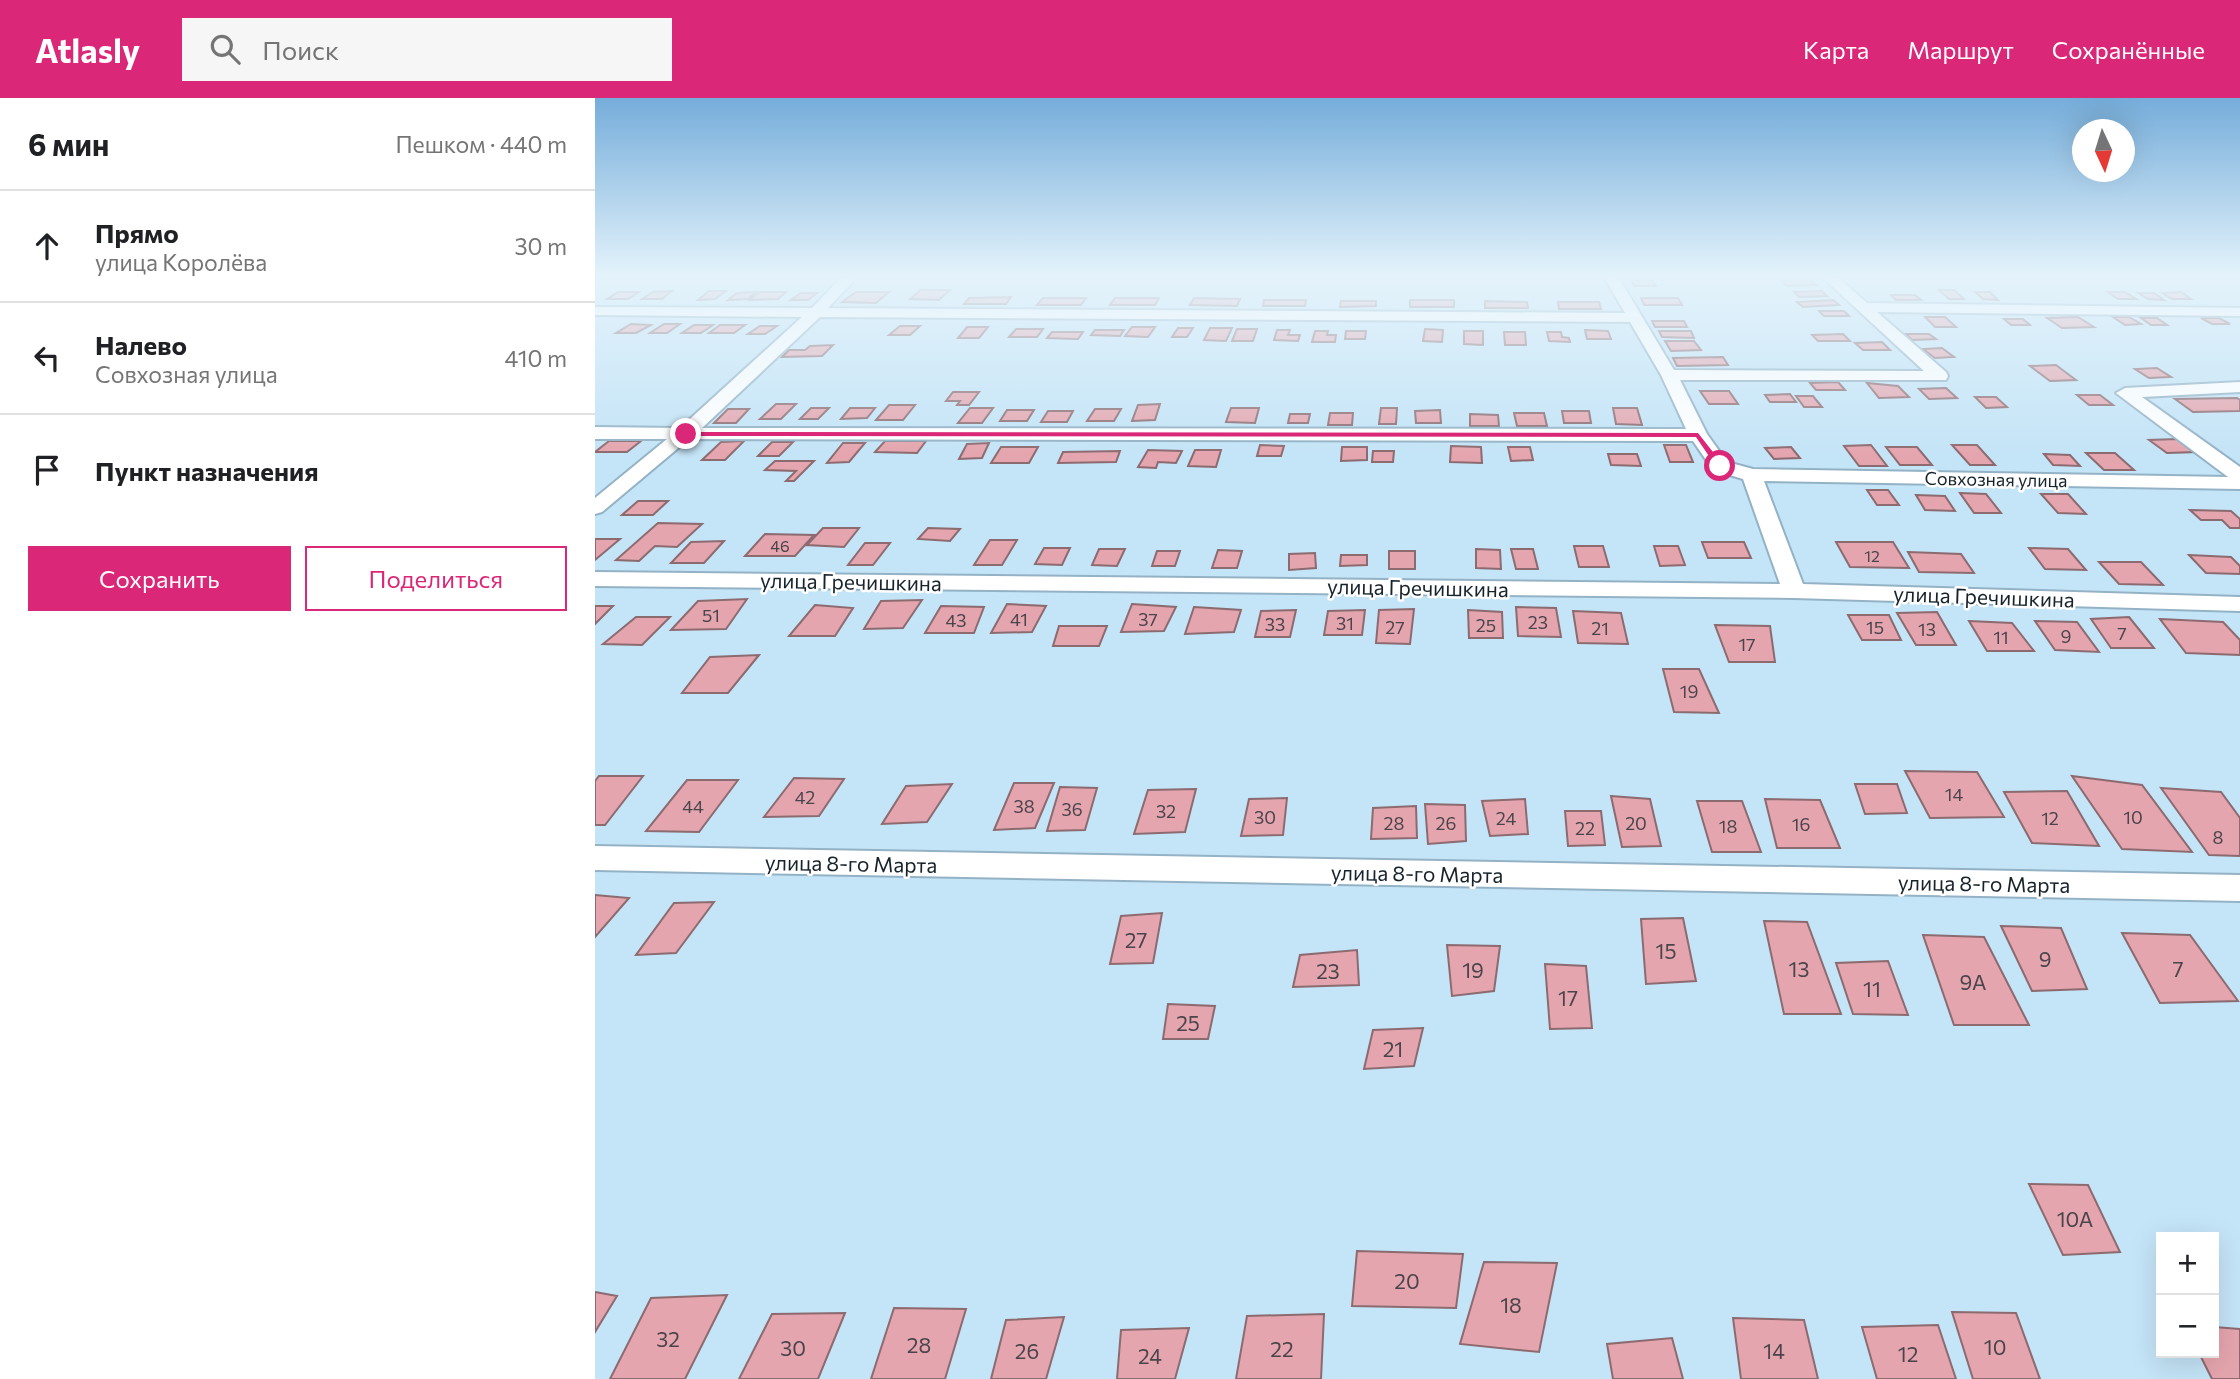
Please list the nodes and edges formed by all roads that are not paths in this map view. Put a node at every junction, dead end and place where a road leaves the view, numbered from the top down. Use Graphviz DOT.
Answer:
graph roads {
  1 [pos="793,335"];
  2 [pos="1646,335"];
  3 [pos="1895,335"];
  4 [pos="1669,375"];
  5 [pos="2240,387"];
  6 [pos="595,433"];
  7 [pos="686,434"];
  8 [pos="1698,435"];
  9 [pos="1752,475"];
  10 [pos="2240,477"];
  11 [pos="2240,483"];
  12 [pos="595,508"];
  13 [pos="595,579"];
  14 [pos="1794,591"];
  15 [pos="2240,604"];
  16 [pos="595,858"];
  17 [pos="2240,888"];
  1 -- 7 [label="street"];
  2 -- 4 [label="street, Совхозная улица"];
  3 -- 4 [label="street"];
  4 -- 8 [label="street, Совхозная улица"];
  5 -- 10 [label="street"];
  6 -- 7 [label="street"];
  7 -- 8 [label="street"];
  7 -- 12 [label="street"];
  8 -- 9 [label="street, Совхозная улица"];
  9 -- 11 [label="street, Совхозная улица"];
  9 -- 14 [label="street"];
  13 -- 14 [label="street, улица Гречишкина"];
  14 -- 15 [label="street, улица Гречишкина"];
  16 -- 17 [label="street, улица 8-го Марта"];
}
